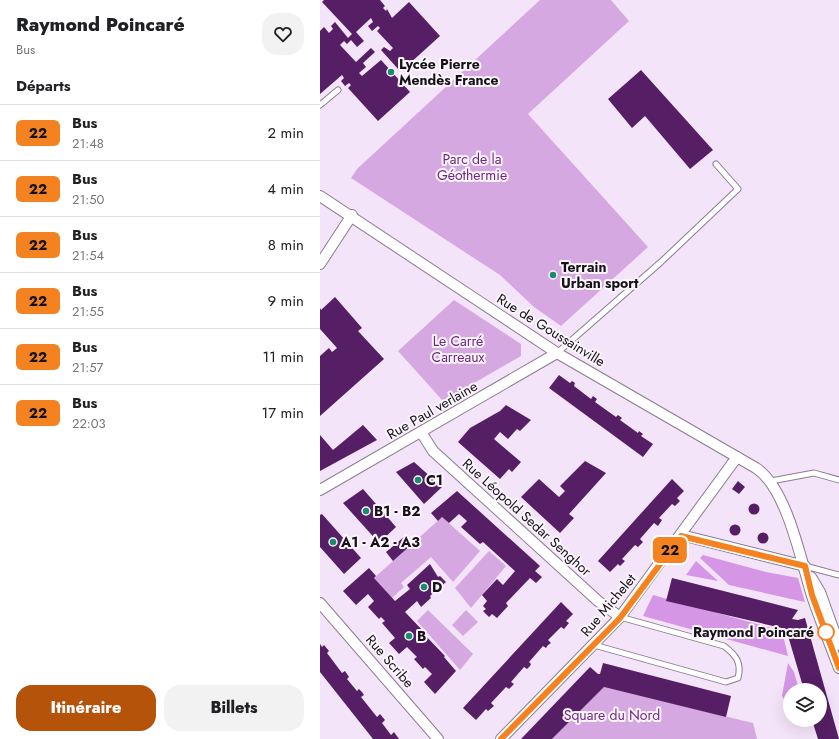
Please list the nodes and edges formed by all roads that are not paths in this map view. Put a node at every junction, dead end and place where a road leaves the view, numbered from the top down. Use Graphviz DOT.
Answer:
graph roads {
  1 [pos="338,90"];
  2 [pos="320,105"];
  3 [pos="716,164"];
  4 [pos="320,196"];
  5 [pos="352,216"];
  6 [pos="320,264"];
  7 [pos="557,353"];
  8 [pos="421,432"];
  9 [pos="736,457"];
  10 [pos="839,480"];
  11 [pos="771,481"];
  12 [pos="320,490"];
  13 [pos="681,536"];
  14 [pos="805,566"];
  15 [pos="839,575"];
  16 [pos="320,603"];
  17 [pos="620,618"];
  18 [pos="594,645"];
  19 [pos="839,645"];
  20 [pos="839,668"];
  21 [pos="438,739"];
  22 [pos="501,739"];
  1 -- 2 [label="lane"];
  3 -- 7 [label="lane"];
  4 -- 5 [label="street, Rue de Goussainville"];
  5 -- 6 [label="street"];
  5 -- 7 [label="street, Rue de Goussainville"];
  7 -- 8 [label="street, Rue Paul verlaine"];
  7 -- 9 [label="street, Rue de Goussainville"];
  8 -- 12 [label="street, Rue Paul verlaine"];
  8 -- 17 [label="street, Rue Léopold Sedar Senghor"];
  9 -- 11 [label="street, Rue de Goussainville"];
  9 -- 13 [label="street, Rue Michelet"];
  10 -- 11 [label="lane"];
  11 -- 14 [label="street"];
  13 -- 14 [label="street"];
  13 -- 17 [label="street, Rue Michelet"];
  14 -- 15 [label="lane"];
  14 -- 19 [label="street"];
  14 -- 20 [label="street"];
  16 -- 21 [label="street, Rue Scribe"];
  17 -- 18 [label="street, Rue Michelet"];
  17 -- 18 [label="lane"];
  18 -- 22 [label="street, Rue Michelet"];
}
